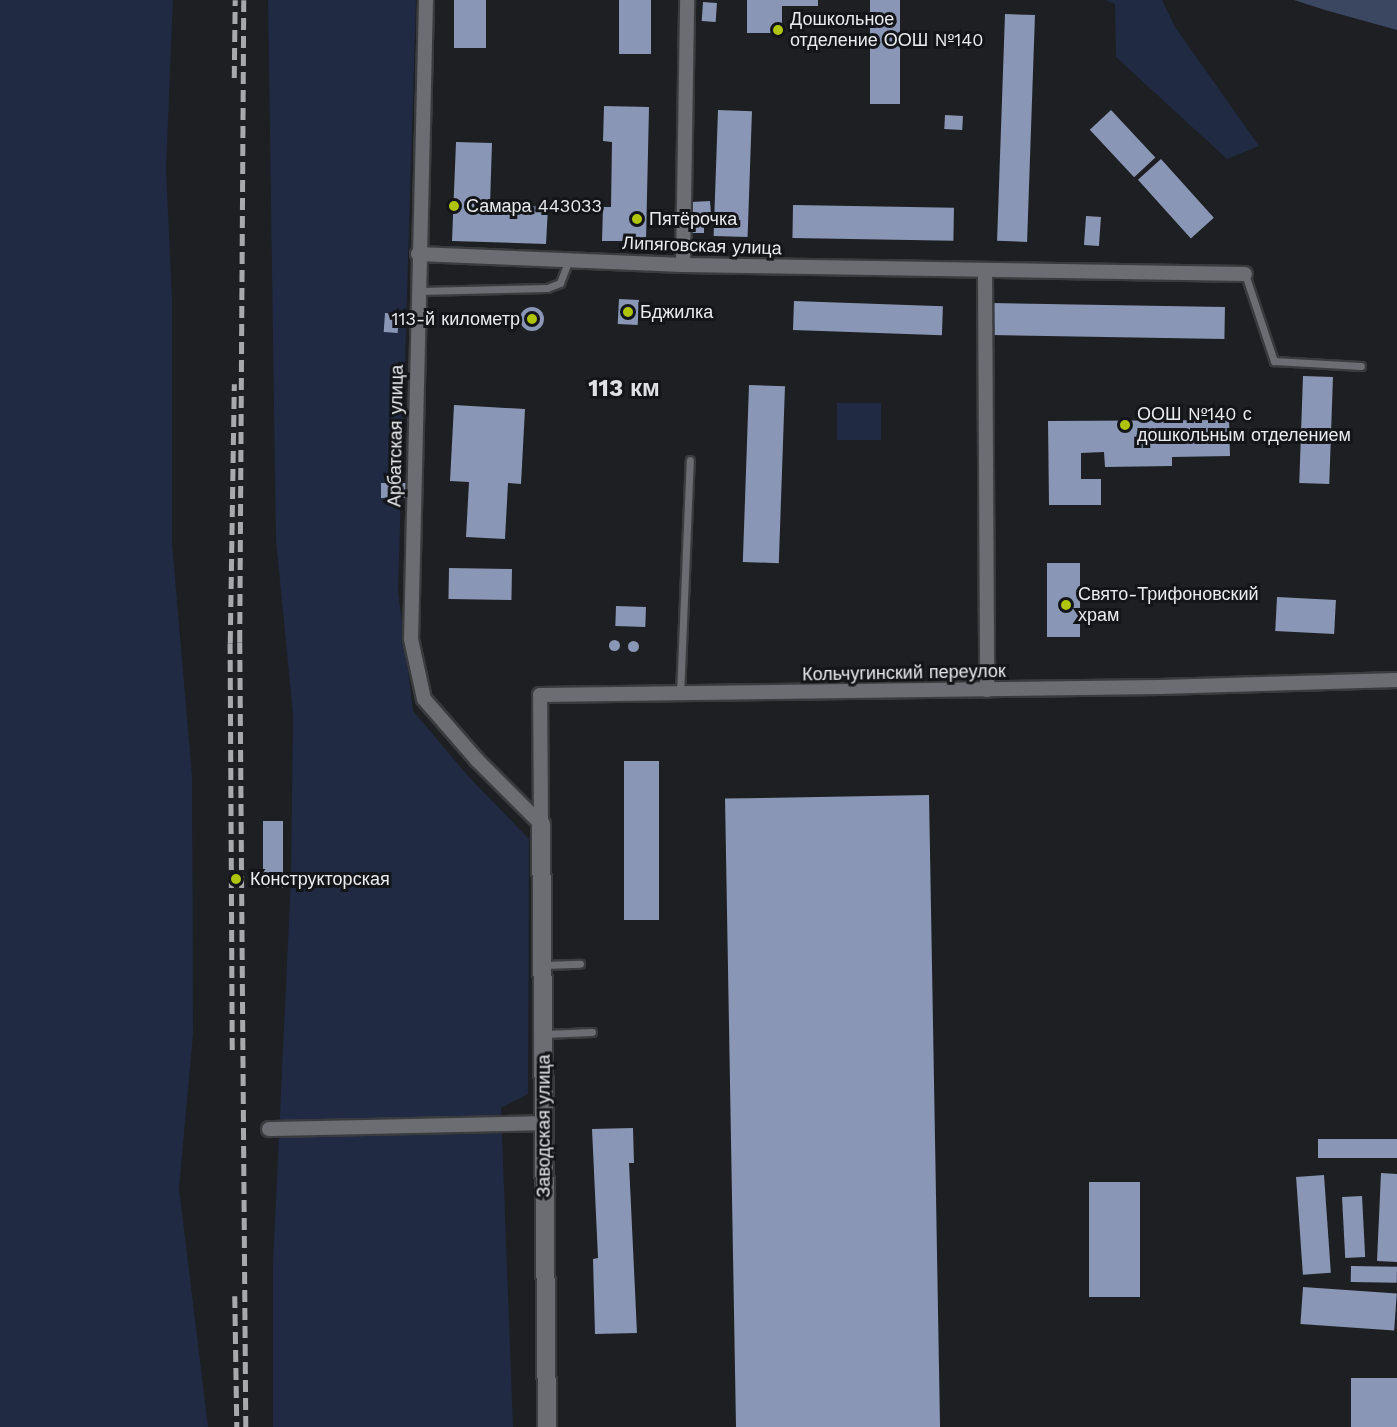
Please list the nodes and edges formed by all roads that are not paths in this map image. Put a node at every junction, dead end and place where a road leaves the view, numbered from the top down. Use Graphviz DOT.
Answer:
graph roads {
  1 [pos="426,0"];
  2 [pos="687,0"];
  3 [pos="418,254"];
  4 [pos="569,259"];
  5 [pos="683,265"];
  6 [pos="985,270"];
  7 [pos="1245,274"];
  8 [pos="416,291"];
  9 [pos="1361,366"];
  10 [pos="690,460"];
  11 [pos="1397,680"];
  12 [pos="987,690"];
  13 [pos="680,693"];
  14 [pos="541,824"];
  15 [pos="580,964"];
  16 [pos="543,965"];
  17 [pos="592,1032"];
  18 [pos="544,1034"];
  19 [pos="544,1123"];
  20 [pos="269,1129"];
  21 [pos="548,1427"];
  1 -- 3 [label="street, Арбатская улица"];
  2 -- 5 [label="street"];
  3 -- 4 [label="street, Липяговская улица"];
  3 -- 8 [label="street, Арбатская улица"];
  4 -- 5 [label="street, Липяговская улица"];
  4 -- 8 [label="lane"];
  5 -- 6 [label="street, Липяговская улица"];
  6 -- 7 [label="street, Липяговская улица"];
  6 -- 12 [label="street"];
  7 -- 9 [label="lane"];
  8 -- 14 [label="street, Арбатская улица"];
  10 -- 13 [label="lane"];
  11 -- 12 [label="street, Кольчугинский переулок"];
  12 -- 13 [label="street, Кольчугинский переулок"];
  13 -- 14 [label="street, Кольчугинский переулок"];
  14 -- 16 [label="street, Заводская улица"];
  15 -- 16 [label="lane"];
  16 -- 18 [label="street, Заводская улица"];
  17 -- 18 [label="lane"];
  18 -- 19 [label="street, Заводская улица"];
  19 -- 20 [label="street"];
  19 -- 21 [label="street, Заводская улица"];
}
